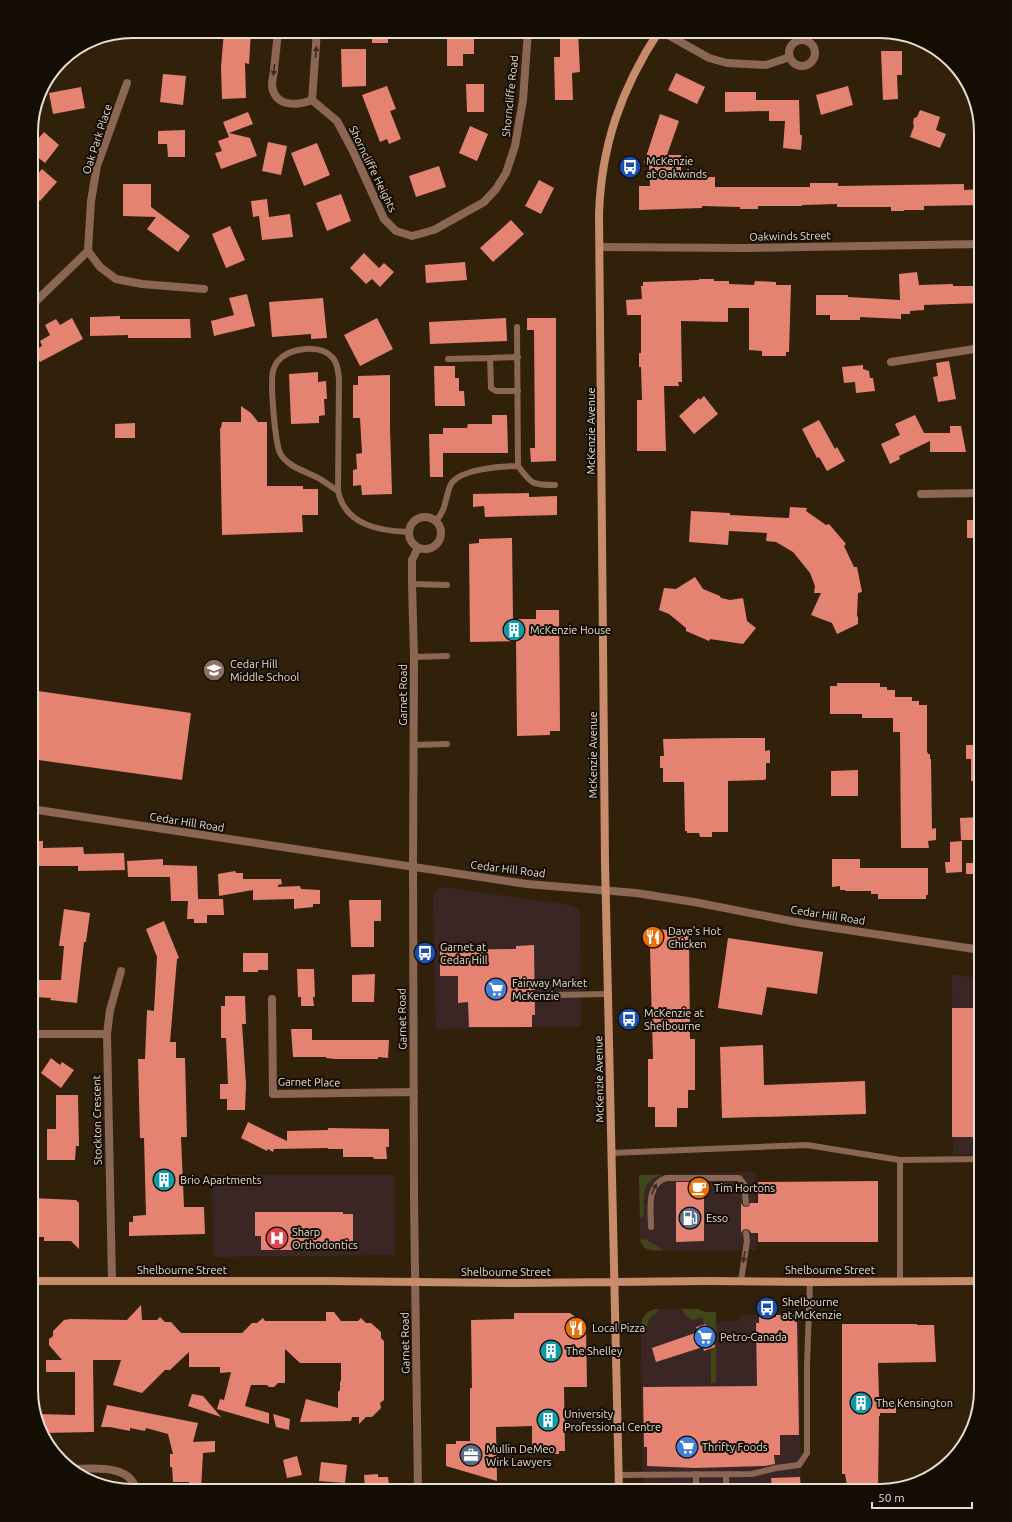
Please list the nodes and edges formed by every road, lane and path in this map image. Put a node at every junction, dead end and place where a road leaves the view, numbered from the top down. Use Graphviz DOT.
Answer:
graph roads {
  1 [pos="277,38"];
  2 [pos="316,38"];
  3 [pos="527,38"];
  4 [pos="656,38"];
  5 [pos="672,38"];
  6 [pos="790,57"];
  7 [pos="127,83"];
  8 [pos="312,100"];
  9 [pos="396,231"];
  10 [pos="974,244"];
  11 [pos="600,247"];
  12 [pos="88,251"];
  13 [pos="204,289"];
  14 [pos="38,299"];
  15 [pos="517,326"];
  16 [pos="974,349"];
  17 [pos="518,357"];
  18 [pos="490,358"];
  19 [pos="448,359"];
  20 [pos="892,362"];
  21 [pos="518,391"];
  22 [pos="518,466"];
  23 [pos="555,485"];
  24 [pos="338,491"];
  25 [pos="974,493"];
  26 [pos="921,494"];
  27 [pos="436,521"];
  28 [pos="408,532"];
  29 [pos="418,548"];
  30 [pos="412,584"];
  31 [pos="446,585"];
  32 [pos="447,656"];
  33 [pos="414,657"];
  34 [pos="447,744"];
  35 [pos="414,745"];
  36 [pos="38,810"];
  37 [pos="413,866"];
  38 [pos="606,891"];
  39 [pos="974,949"];
  40 [pos="121,971"];
  41 [pos="609,994"];
  42 [pos="555,995"];
  43 [pos="272,999"];
  44 [pos="38,1034"];
  45 [pos="107,1034"];
  46 [pos="414,1092"];
  47 [pos="611,1153"];
  48 [pos="900,1160"];
  49 [pos="974,1160"];
  50 [pos="746,1203"];
  51 [pos="651,1227"];
  52 [pos="746,1233"];
  53 [pos="974,1280"];
  54 [pos="38,1281"];
  55 [pos="112,1281"];
  56 [pos="741,1281"];
  57 [pos="900,1281"];
  58 [pos="415,1282"];
  59 [pos="615,1282"];
  60 [pos="810,1282"];
  61 [pos="81,1469"];
  62 [pos="696,1474"];
  63 [pos="726,1474"];
  64 [pos="619,1475"];
  65 [pos="134,1484"];
  66 [pos="418,1484"];
  67 [pos="619,1484"];
  68 [pos="696,1484"];
  69 [pos="726,1484"];
  1 -- 8 [label="street, one-way"];
  8 -- 2 [label="street, one-way"];
  3 -- 9 [label="street, Shorncliffe Road"];
  4 -- 11 [label="main road, McKenzie Avenue"];
  5 -- 6 [label="street"];
  7 -- 12 [label="street, Oak Park Place"];
  8 -- 9 [label="street, Shorncliffe Heights"];
  10 -- 11 [label="street, Oakwinds Street"];
  11 -- 38 [label="main road, McKenzie Avenue"];
  12 -- 13 [label="street"];
  12 -- 14 [label="street"];
  15 -- 17 [label="lane"];
  16 -- 20 [label="street"];
  17 -- 18 [label="lane"];
  17 -- 21 [label="lane"];
  18 -- 19 [label="lane"];
  18 -- 21 [label="lane"];
  21 -- 22 [label="lane"];
  22 -- 23 [label="lane"];
  22 -- 27 [label="lane"];
  24 -- 24 [label="lane"];
  24 -- 28 [label="lane"];
  25 -- 26 [label="street"];
  27 -- 28 [label="street"];
  27 -- 29 [label="street"];
  28 -- 29 [label="street"];
  29 -- 30 [label="street, Garnet Road"];
  30 -- 31 [label="lane"];
  30 -- 33 [label="street, Garnet Road"];
  32 -- 33 [label="lane"];
  33 -- 35 [label="street, Garnet Road"];
  34 -- 35 [label="lane"];
  35 -- 37 [label="street, Garnet Road"];
  36 -- 37 [label="street, Cedar Hill Road"];
  37 -- 38 [label="street, Cedar Hill Road"];
  37 -- 46 [label="street, Garnet Road"];
  38 -- 39 [label="street, Cedar Hill Road"];
  38 -- 41 [label="main road, McKenzie Avenue"];
  40 -- 45 [label="street, Stockton Crescent"];
  41 -- 42 [label="lane"];
  41 -- 47 [label="main road, McKenzie Avenue"];
  43 -- 46 [label="street, Garnet Place"];
  44 -- 45 [label="street"];
  45 -- 55 [label="street, Stockton Crescent"];
  46 -- 58 [label="street, Garnet Road"];
  47 -- 48 [label="lane"];
  47 -- 59 [label="main road, McKenzie Avenue"];
  48 -- 49 [label="lane"];
  48 -- 57 [label="lane"];
  51 -- 50 [label="lane, one-way"];
  52 -- 56 [label="lane, one-way"];
  53 -- 57 [label="main road, Shelbourne Street"];
  54 -- 55 [label="main road, Shelbourne Street"];
  55 -- 58 [label="main road, Shelbourne Street"];
  56 -- 59 [label="main road, Shelbourne Street"];
  56 -- 60 [label="main road, Shelbourne Street"];
  57 -- 60 [label="main road, Shelbourne Street"];
  58 -- 59 [label="main road, Shelbourne Street"];
  58 -- 66 [label="street, Garnet Road"];
  59 -- 64 [label="main road, McKenzie Avenue"];
  60 -- 63 [label="lane"];
  61 -- 65 [label="street"];
  62 -- 63 [label="lane"];
  62 -- 64 [label="lane"];
  62 -- 68 [label="lane"];
  63 -- 69 [label="lane"];
  64 -- 67 [label="main road, McKenzie Avenue"];
}
